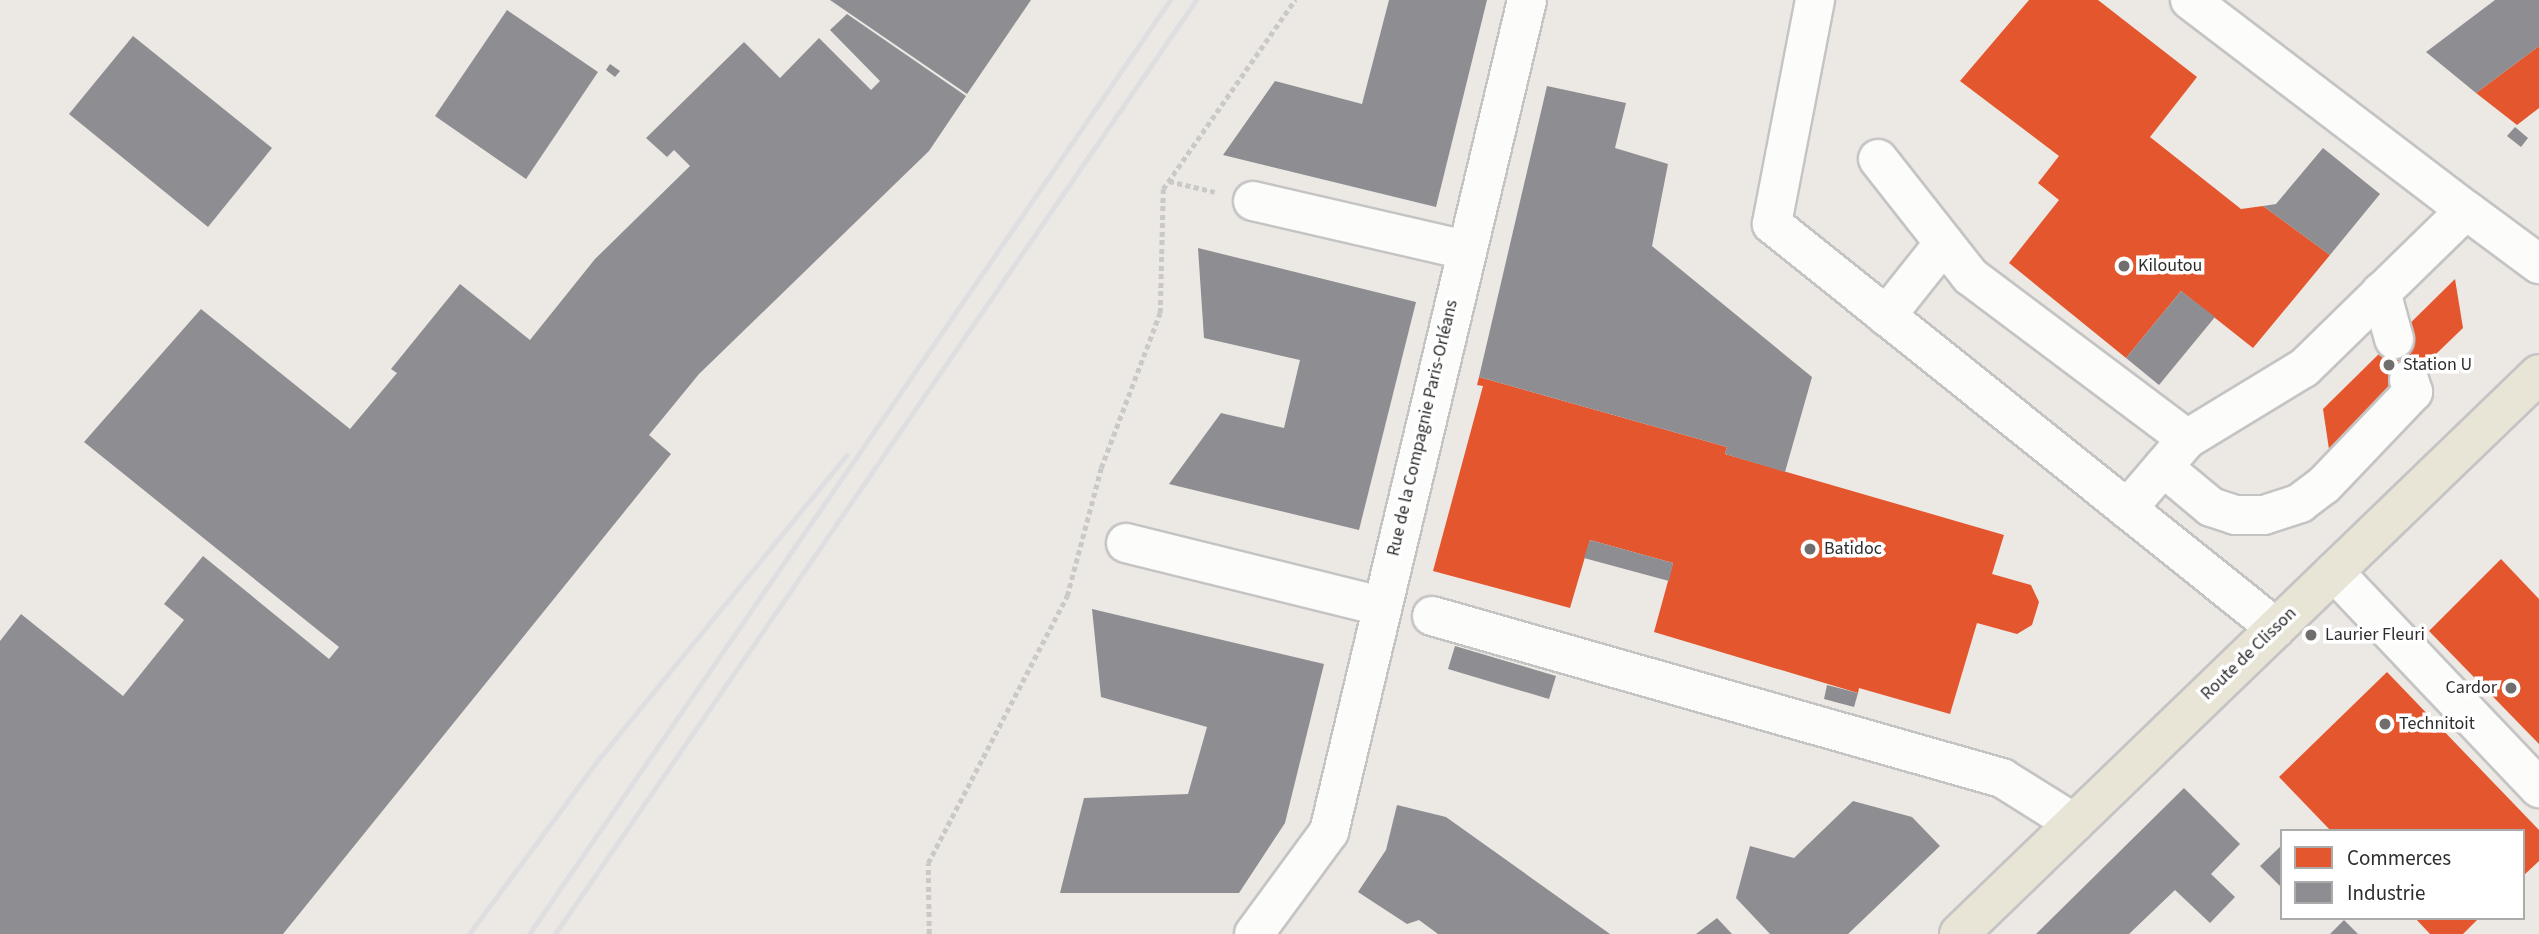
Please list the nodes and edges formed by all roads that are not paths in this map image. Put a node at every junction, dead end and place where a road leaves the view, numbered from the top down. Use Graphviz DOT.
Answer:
graph roads {
  1 [pos="1527,0"];
  2 [pos="1815,0"];
  3 [pos="2190,0"];
  4 [pos="1878,159"];
  5 [pos="1253,201"];
  6 [pos="2466,210"];
  7 [pos="1944,243"];
  8 [pos="1465,250"];
  9 [pos="2539,264"];
  10 [pos="2381,292"];
  11 [pos="1886,316"];
  12 [pos="2393,339"];
  13 [pos="2539,374"];
  14 [pos="2409,380"];
  15 [pos="2187,439"];
  16 [pos="2162,467"];
  17 [pos="2127,509"];
  18 [pos="1126,543"];
  19 [pos="2334,572"];
  20 [pos="1381,606"];
  21 [pos="1432,616"];
  22 [pos="2276,628"];
  23 [pos="2539,789"];
  24 [pos="2074,823"];
  25 [pos="1254,934"];
  26 [pos="1959,934"];
  1 -- 8 [label="street, Rue de la Compagnie Paris-Orléans"];
  2 -- 11 [label="street"];
  3 -- 6 [label="street"];
  4 -- 7 [label="street"];
  5 -- 8 [label="street"];
  6 -- 9 [label="street"];
  6 -- 10 [label="street"];
  7 -- 11 [label="street"];
  7 -- 15 [label="street"];
  8 -- 20 [label="street, Rue de la Compagnie Paris-Orléans"];
  10 -- 12 [label="street"];
  10 -- 15 [label="street"];
  11 -- 17 [label="street"];
  13 -- 19 [label="main road, Route de Clisson"];
  14 -- 16 [label="street"];
  15 -- 16 [label="street"];
  16 -- 17 [label="street"];
  17 -- 22 [label="street"];
  18 -- 20 [label="street"];
  19 -- 22 [label="main road, Route de Clisson"];
  19 -- 23 [label="street"];
  20 -- 25 [label="street, Rue de la Compagnie Paris-Orléans"];
  21 -- 24 [label="street"];
  22 -- 24 [label="main road, Route de Clisson"];
  24 -- 26 [label="main road, Route de Clisson"];
}
